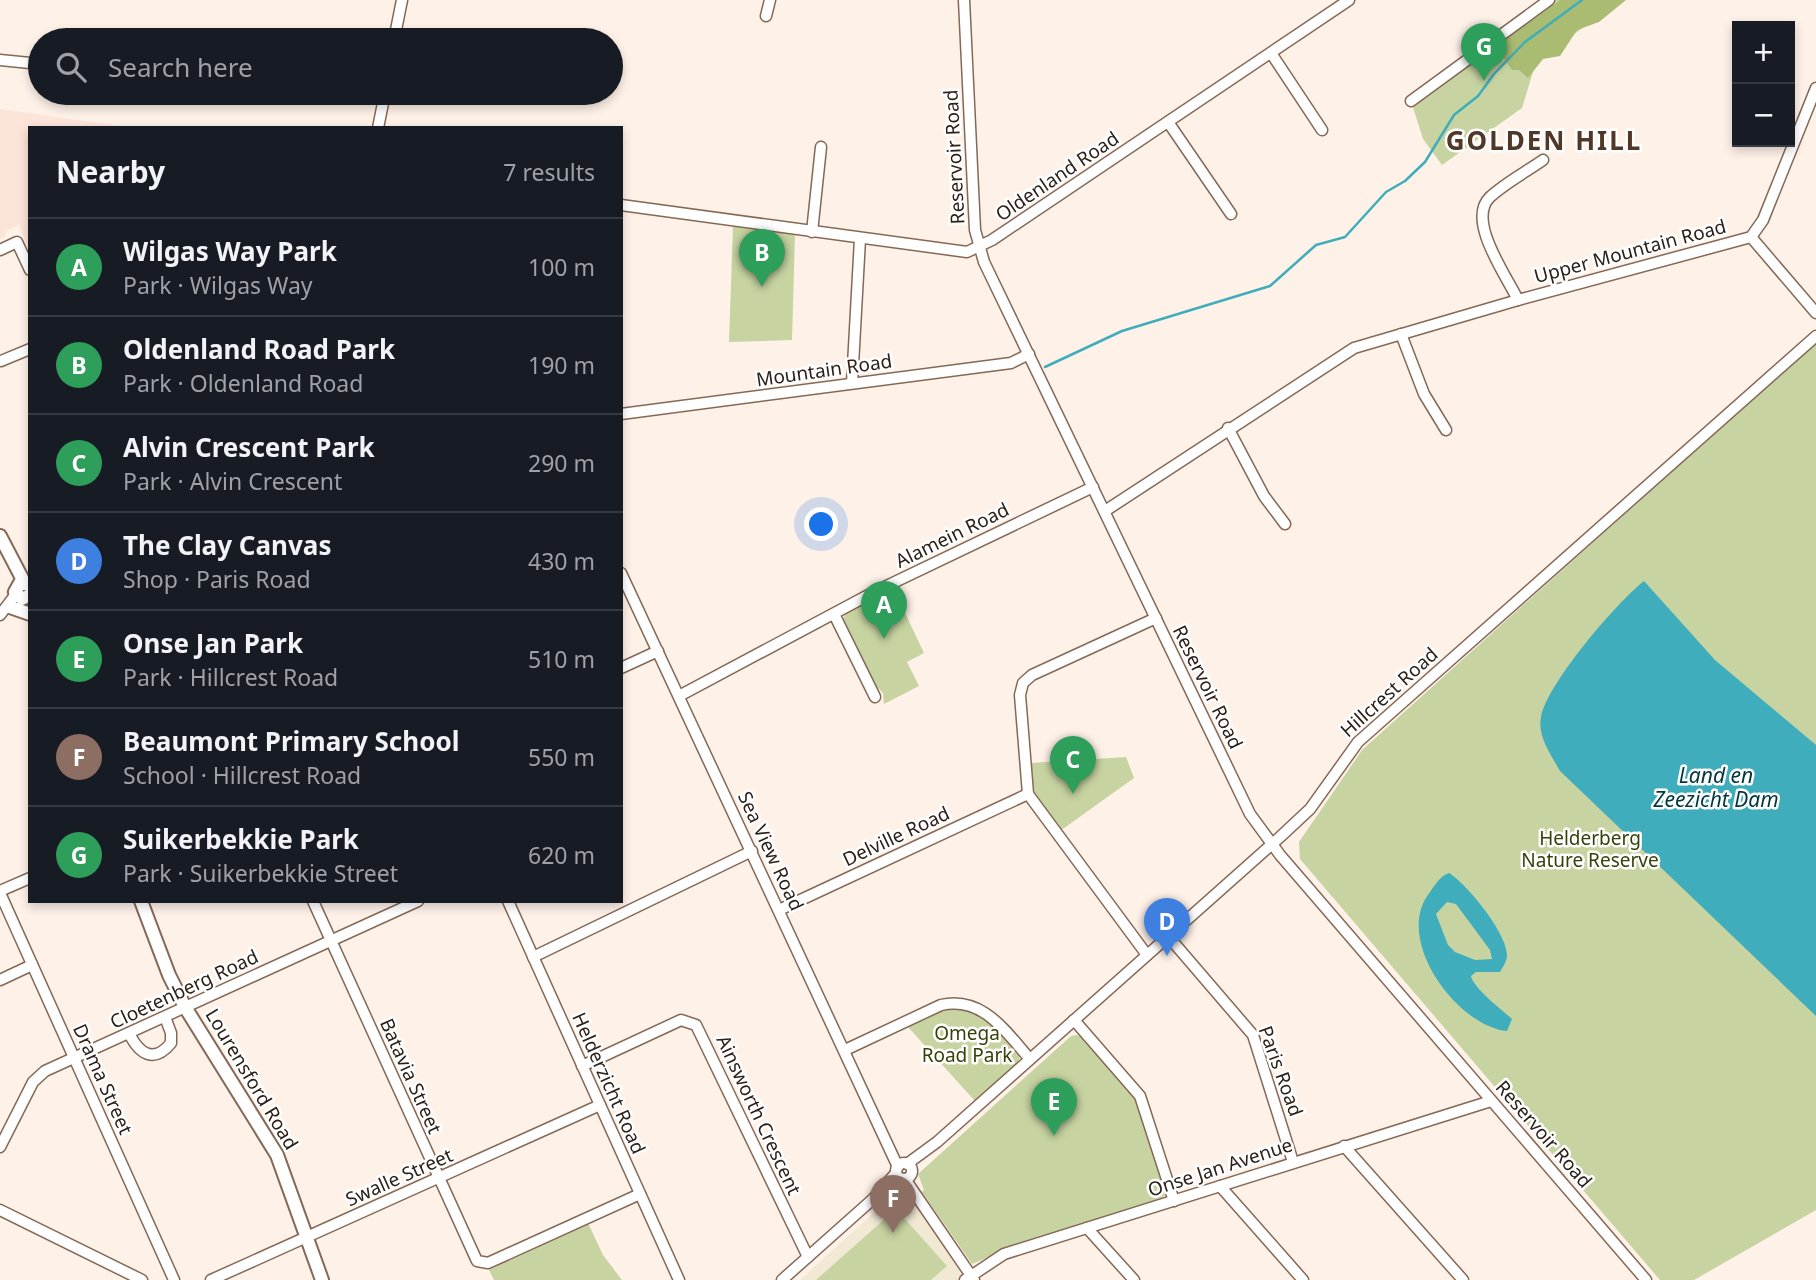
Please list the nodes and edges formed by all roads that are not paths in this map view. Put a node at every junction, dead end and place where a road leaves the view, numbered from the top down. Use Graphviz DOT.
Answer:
graph roads {
  1 [pos="402,0"];
  2 [pos="770,0"];
  3 [pos="964,0"];
  4 [pos="1349,0"];
  5 [pos="1549,0"];
  6 [pos="766,16"];
  7 [pos="396,28"];
  8 [pos="1271,53"];
  9 [pos="0,60"];
  10 [pos="28,63"];
  11 [pos="1816,88"];
  12 [pos="1411,101"];
  13 [pos="383,105"];
  14 [pos="1812,108"];
  15 [pos="1168,122"];
  16 [pos="379,126"];
  17 [pos="1322,130"];
  18 [pos="821,147"];
  19 [pos="1543,160"];
  20 [pos="623,205"];
  21 [pos="1231,215"];
  22 [pos="812,232"];
  23 [pos="1751,237"];
  24 [pos="860,239"];
  25 [pos="980,246"];
  26 [pos="0,250"];
  27 [pos="28,266"];
  28 [pos="1518,300"];
  29 [pos="1816,313"];
  30 [pos="1401,334"];
  31 [pos="1816,336"];
  32 [pos="28,350"];
  33 [pos="1029,354"];
  34 [pos="1,362"];
  35 [pos="852,383"];
  36 [pos="623,414"];
  37 [pos="1228,428"];
  38 [pos="1447,430"];
  39 [pos="1093,487"];
  40 [pos="1105,511"];
  41 [pos="1285,524"];
  42 [pos="0,536"];
  43 [pos="623,576"];
  44 [pos="20,598"];
  45 [pos="834,614"];
  46 [pos="1156,618"];
  47 [pos="658,651"];
  48 [pos="623,667"];
  49 [pos="679,695"];
  50 [pos="875,698"];
  51 [pos="1028,794"];
  52 [pos="1271,845"];
  53 [pos="752,851"];
  54 [pos="28,879"];
  55 [pos="0,892"];
  56 [pos="142,903"];
  57 [pos="314,903"];
  58 [pos="414,903"];
  59 [pos="509,903"];
  60 [pos="779,910"];
  61 [pos="1168,936"];
  62 [pos="331,940"];
  63 [pos="1147,955"];
  64 [pos="533,957"];
  65 [pos="32,965"];
  66 [pos="0,980"];
  67 [pos="186,1007"];
  68 [pos="165,1017"];
  69 [pos="1074,1020"];
  70 [pos="129,1033"];
  71 [pos="845,1050"];
  72 [pos="74,1058"];
  73 [pos="1030,1059"];
  74 [pos="582,1066"];
  75 [pos="1492,1101"];
  76 [pos="600,1105"];
  77 [pos="4,1128"];
  78 [pos="1344,1146"];
  79 [pos="0,1147"];
  80 [pos="1293,1162"];
  81 [pos="904,1171"];
  82 [pos="438,1179"];
  83 [pos="1220,1186"];
  84 [pos="640,1194"];
  85 [pos="1174,1200"];
  86 [pos="0,1210"];
  87 [pos="1087,1228"];
  88 [pos="308,1237"];
  89 [pos="808,1257"];
  90 [pos="970,1278"];
  91 [pos="142,1280"];
  92 [pos="174,1280"];
  93 [pos="211,1280"];
  94 [pos="322,1280"];
  95 [pos="679,1280"];
  96 [pos="782,1280"];
  97 [pos="1134,1280"];
  98 [pos="1303,1280"];
  99 [pos="1464,1280"];
  100 [pos="1646,1280"];
  1 -- 7 [label="street"];
  2 -- 6 [label="street"];
  3 -- 25 [label="street, Reservoir Road"];
  4 -- 8 [label="street, Oldenland Road"];
  5 -- 12 [label="street"];
  8 -- 15 [label="street, Oldenland Road"];
  8 -- 17 [label="street"];
  9 -- 10 [label="street"];
  11 -- 14 [label="street, Upper Mountain Road"];
  13 -- 16 [label="street"];
  14 -- 23 [label="street, Upper Mountain Road"];
  15 -- 21 [label="street"];
  15 -- 25 [label="street, Oldenland Road"];
  18 -- 22 [label="street"];
  19 -- 28 [label="street"];
  20 -- 22 [label="street, Oldenland Road"];
  22 -- 24 [label="street, Oldenland Road"];
  23 -- 28 [label="street, Upper Mountain Road"];
  23 -- 29 [label="street"];
  24 -- 25 [label="street, Oldenland Road"];
  24 -- 35 [label="street"];
  25 -- 33 [label="street, Reservoir Road"];
  26 -- 27 [label="street"];
  28 -- 30 [label="street, Upper Mountain Road"];
  30 -- 37 [label="street, Upper Mountain Road"];
  30 -- 38 [label="street"];
  31 -- 52 [label="street, Hillcrest Road"];
  32 -- 34 [label="street"];
  33 -- 35 [label="street, Mountain Road"];
  33 -- 39 [label="street, Reservoir Road"];
  35 -- 36 [label="street, Mountain Road"];
  37 -- 40 [label="street, Upper Mountain Road"];
  37 -- 41 [label="street"];
  39 -- 40 [label="street, Reservoir Road"];
  39 -- 45 [label="street, Alamein Road"];
  40 -- 46 [label="street, Reservoir Road"];
  42 -- 44 [label="street"];
  43 -- 47 [label="street, Sea View Road"];
  45 -- 49 [label="street, Alamein Road"];
  45 -- 50 [label="street"];
  46 -- 51 [label="street"];
  46 -- 52 [label="street, Reservoir Road"];
  47 -- 48 [label="street"];
  47 -- 49 [label="street, Sea View Road"];
  49 -- 53 [label="street, Sea View Road"];
  51 -- 60 [label="street, Delville Road"];
  51 -- 63 [label="street"];
  52 -- 61 [label="street, Hillcrest Road"];
  52 -- 75 [label="street, Reservoir Road"];
  53 -- 60 [label="street, Sea View Road"];
  53 -- 64 [label="street"];
  54 -- 55 [label="street"];
  55 -- 65 [label="street, Drama Street"];
  56 -- 67 [label="street, Lourensford Road"];
  57 -- 62 [label="street, Batavia Street"];
  58 -- 62 [label="street, Cloetenberg Road"];
  59 -- 64 [label="street, Helderzicht Road"];
  60 -- 71 [label="street, Sea View Road"];
  61 -- 63 [label="street, Hillcrest Road"];
  61 -- 80 [label="street, Paris Road"];
  62 -- 67 [label="street, Cloetenberg Road"];
  62 -- 82 [label="street, Batavia Street"];
  63 -- 69 [label="street, Hillcrest Road"];
  64 -- 74 [label="street, Helderzicht Road"];
  65 -- 66 [label="street"];
  65 -- 72 [label="street, Drama Street"];
  67 -- 68 [label="street, Cloetenberg Road"];
  67 -- 88 [label="street, Lourensford Road"];
  68 -- 70 [label="street, Cloetenberg Road"];
  68 -- 70 [label="street"];
  69 -- 73 [label="street, Hillcrest Road"];
  69 -- 85 [label="street"];
  70 -- 72 [label="street, Cloetenberg Road"];
  71 -- 73 [label="street"];
  71 -- 81 [label="street, Sea View Road"];
  72 -- 77 [label="street, Cloetenberg Road"];
  72 -- 92 [label="street, Drama Street"];
  73 -- 81 [label="street, Hillcrest Road"];
  74 -- 76 [label="street, Helderzicht Road"];
  74 -- 89 [label="street, Ainsworth Crescent"];
  75 -- 78 [label="street, Onse Jan Avenue"];
  75 -- 100 [label="street, Reservoir Road"];
  76 -- 82 [label="street, Swalle Street"];
  76 -- 84 [label="street, Helderzicht Road"];
  77 -- 79 [label="street, Cloetenberg Road"];
  78 -- 80 [label="street, Onse Jan Avenue"];
  78 -- 99 [label="street"];
  80 -- 83 [label="street, Onse Jan Avenue"];
  81 -- 89 [label="street, Hillcrest Road"];
  81 -- 90 [label="street, Sea View Road"];
  82 -- 84 [label="street, Batavia Street"];
  82 -- 88 [label="street, Swalle Street"];
  83 -- 85 [label="street, Onse Jan Avenue"];
  83 -- 98 [label="street"];
  84 -- 95 [label="street, Helderzicht Road"];
  85 -- 87 [label="street, Onse Jan Avenue"];
  86 -- 91 [label="street"];
  87 -- 90 [label="street, Onse Jan Avenue"];
  87 -- 97 [label="street"];
  88 -- 93 [label="street, Swalle Street"];
  88 -- 94 [label="street, Lourensford Road"];
  89 -- 96 [label="street, Hillcrest Road"];
}
